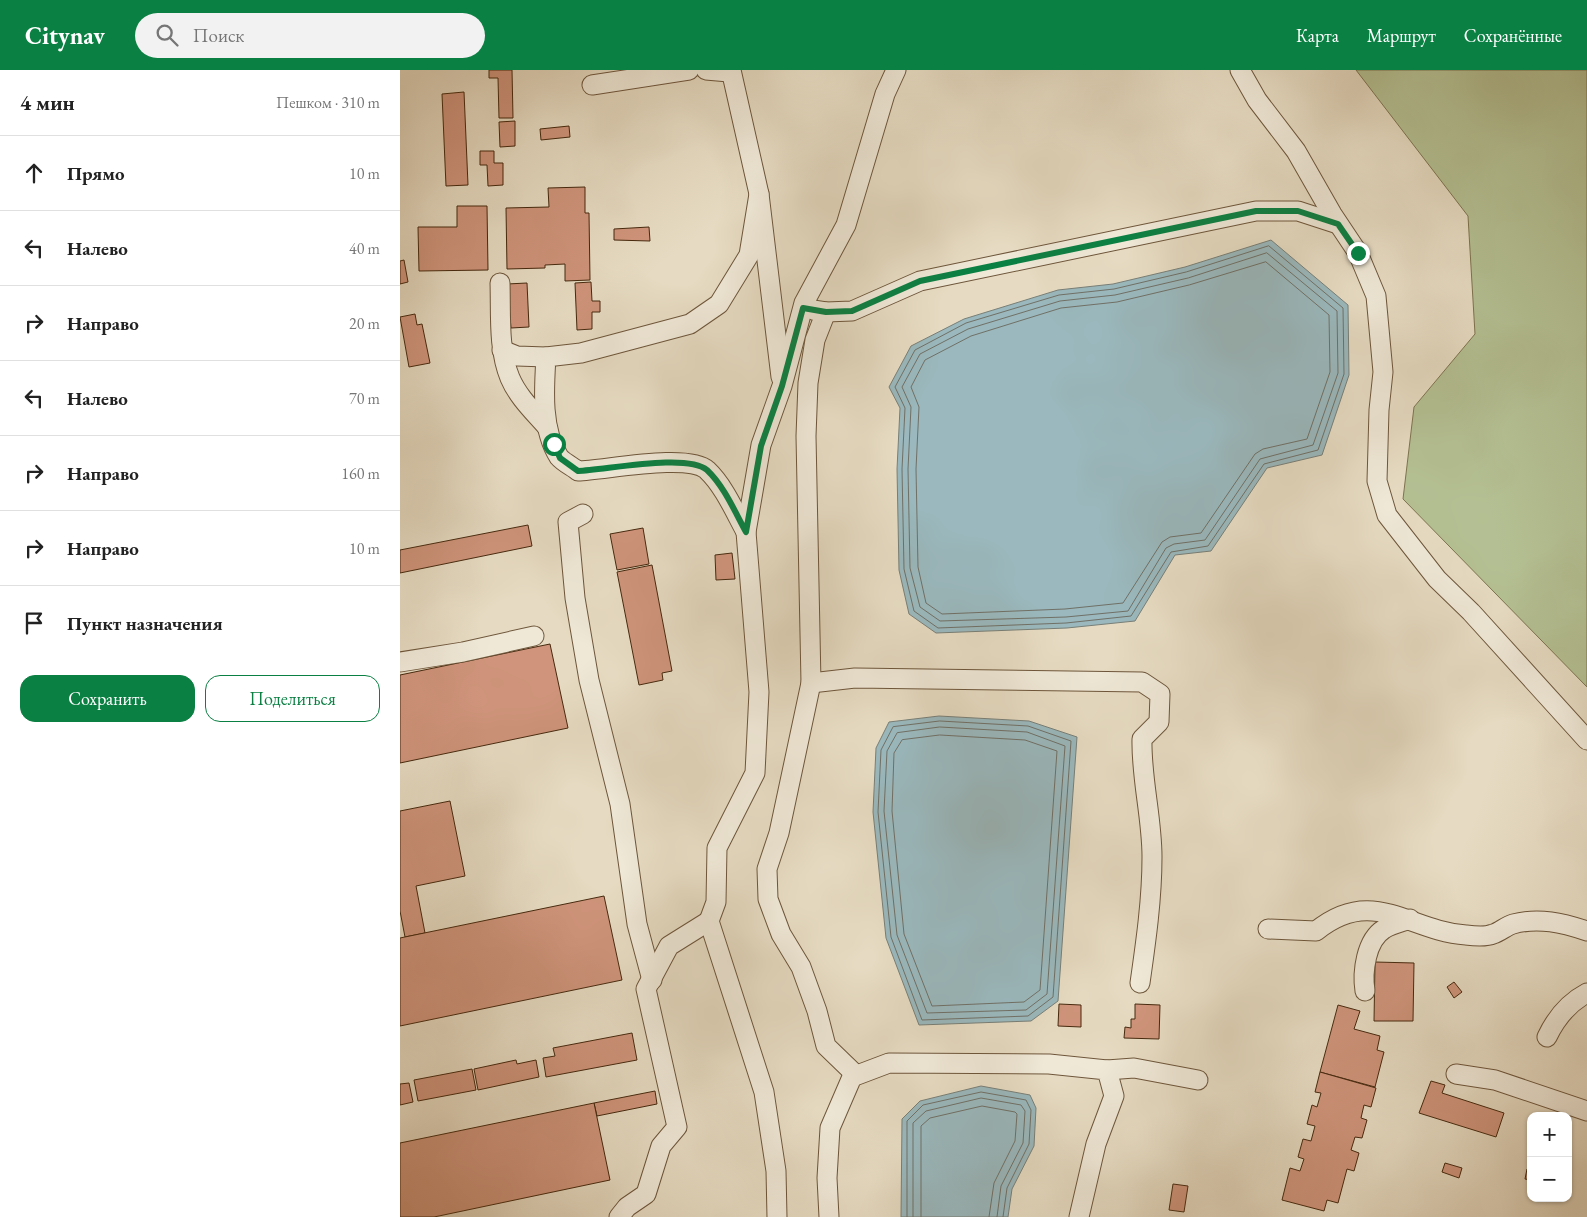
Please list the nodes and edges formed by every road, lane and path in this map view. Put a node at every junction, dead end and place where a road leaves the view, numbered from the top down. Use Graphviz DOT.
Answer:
graph roads {
  1 [pos="689,70"];
  2 [pos="706,70"];
  3 [pos="896,70"];
  4 [pos="1240,70"];
  5 [pos="730,73"];
  6 [pos="592,85"];
  7 [pos="759,194"];
  8 [pos="1338,224"];
  9 [pos="500,283"];
  10 [pos="803,308"];
  11 [pos="826,312"];
  12 [pos="502,350"];
  13 [pos="546,357"];
  14 [pos="782,386"];
  15 [pos="547,428"];
  16 [pos="583,514"];
  17 [pos="746,532"];
  18 [pos="534,636"];
  19 [pos="400,662"];
  20 [pos="811,683"];
  21 [pos="1587,740"];
  22 [pos="1374,911"];
  23 [pos="1410,919"];
  24 [pos="709,921"];
  25 [pos="1268,929"];
  26 [pos="1382,931"];
  27 [pos="1587,931"];
  28 [pos="652,980"];
  29 [pos="1140,982"];
  30 [pos="1365,991"];
  31 [pos="1587,993"];
  32 [pos="1547,1037"];
  33 [pos="1107,1070"];
  34 [pos="1456,1074"];
  35 [pos="856,1076"];
  36 [pos="1198,1080"];
  37 [pos="1587,1112"];
  38 [pos="780,1212"];
  39 [pos="619,1217"];
  40 [pos="829,1217"];
  41 [pos="1079,1217"];
  1 -- 6 [label="street"];
  2 -- 5 [label="street"];
  3 -- 10 [label="street"];
  4 -- 8 [label="street"];
  5 -- 7 [label="street"];
  7 -- 13 [label="street"];
  7 -- 14 [label="street"];
  8 -- 11 [label="street"];
  8 -- 21 [label="street"];
  9 -- 12 [label="street"];
  10 -- 11 [label="street"];
  10 -- 14 [label="street"];
  11 -- 20 [label="street"];
  12 -- 13 [label="street"];
  12 -- 15 [label="street"];
  13 -- 15 [label="street"];
  14 -- 17 [label="street"];
  15 -- 17 [label="street"];
  16 -- 28 [label="street"];
  17 -- 24 [label="street"];
  18 -- 19 [label="street"];
  20 -- 29 [label="street"];
  20 -- 35 [label="street"];
  22 -- 23 [label="street"];
  22 -- 25 [label="street"];
  22 -- 26 [label="street"];
  23 -- 26 [label="street"];
  23 -- 27 [label="street"];
  24 -- 28 [label="street"];
  24 -- 38 [label="street"];
  26 -- 30 [label="street"];
  28 -- 39 [label="street"];
  31 -- 32 [label="street"];
  33 -- 35 [label="street"];
  33 -- 36 [label="street"];
  33 -- 41 [label="street"];
  34 -- 37 [label="street"];
  35 -- 40 [label="street"];
}
